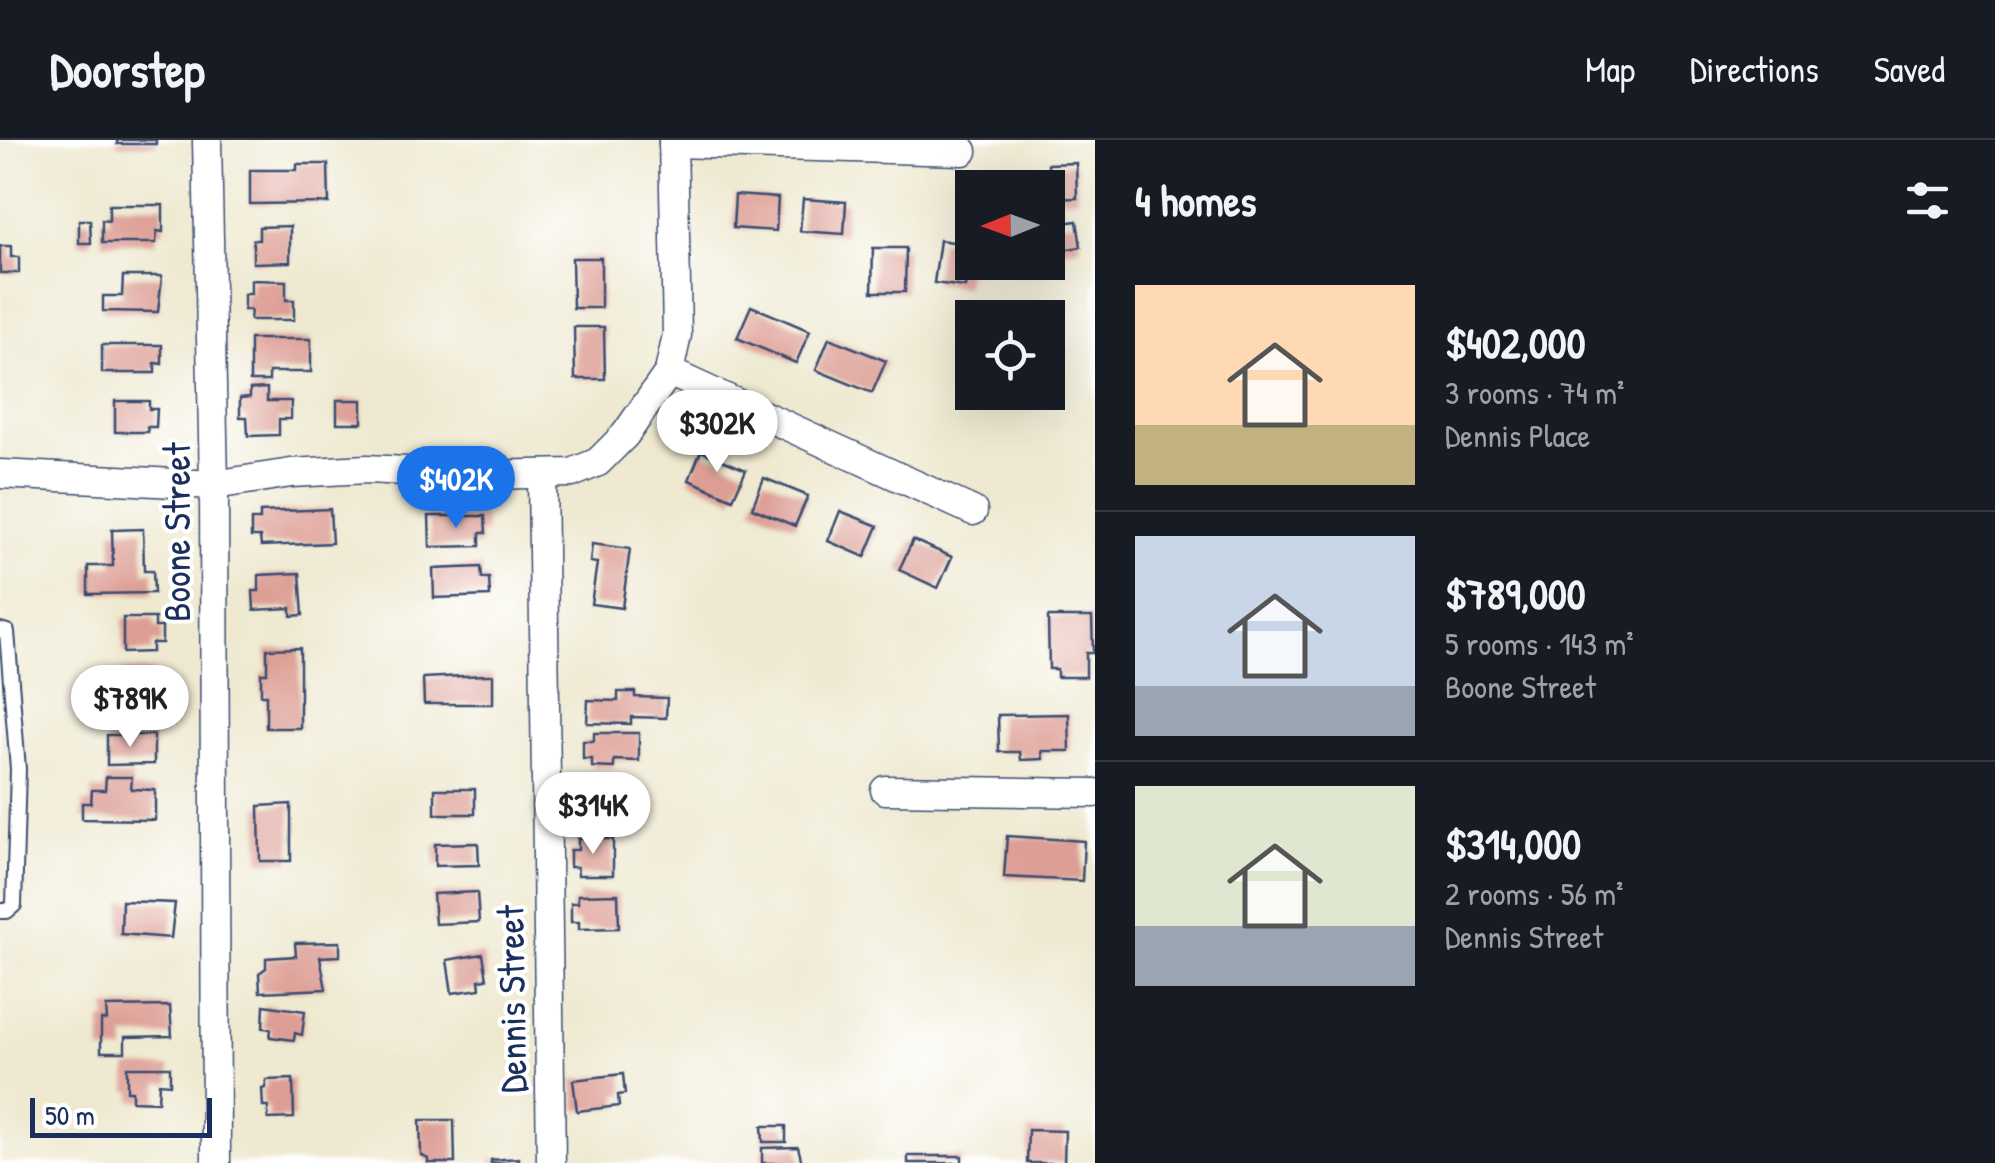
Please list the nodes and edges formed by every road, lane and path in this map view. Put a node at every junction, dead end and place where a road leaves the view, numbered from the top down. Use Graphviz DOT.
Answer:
graph roads {
  1 [pos="207,140"];
  2 [pos="673,141"];
  3 [pos="963,151"];
  4 [pos="669,372"];
  5 [pos="0,474"];
  6 [pos="542,474"];
  7 [pos="214,485"];
  8 [pos="973,512"];
  9 [pos="0,630"];
  10 [pos="5,667"];
  11 [pos="885,790"];
  12 [pos="1095,793"];
  13 [pos="0,911"];
  14 [pos="216,1163"];
  15 [pos="551,1163"];
  1 -- 7 [label="street, Boone Street"];
  2 -- 3 [label="street"];
  2 -- 4 [label="street"];
  4 -- 6 [label="street"];
  4 -- 8 [label="street"];
  5 -- 7 [label="street"];
  6 -- 7 [label="street"];
  6 -- 15 [label="street, Dennis Street"];
  7 -- 14 [label="street, Boone Street"];
  9 -- 10 [label="lane"];
  10 -- 13 [label="lane"];
  11 -- 12 [label="street"];
}
